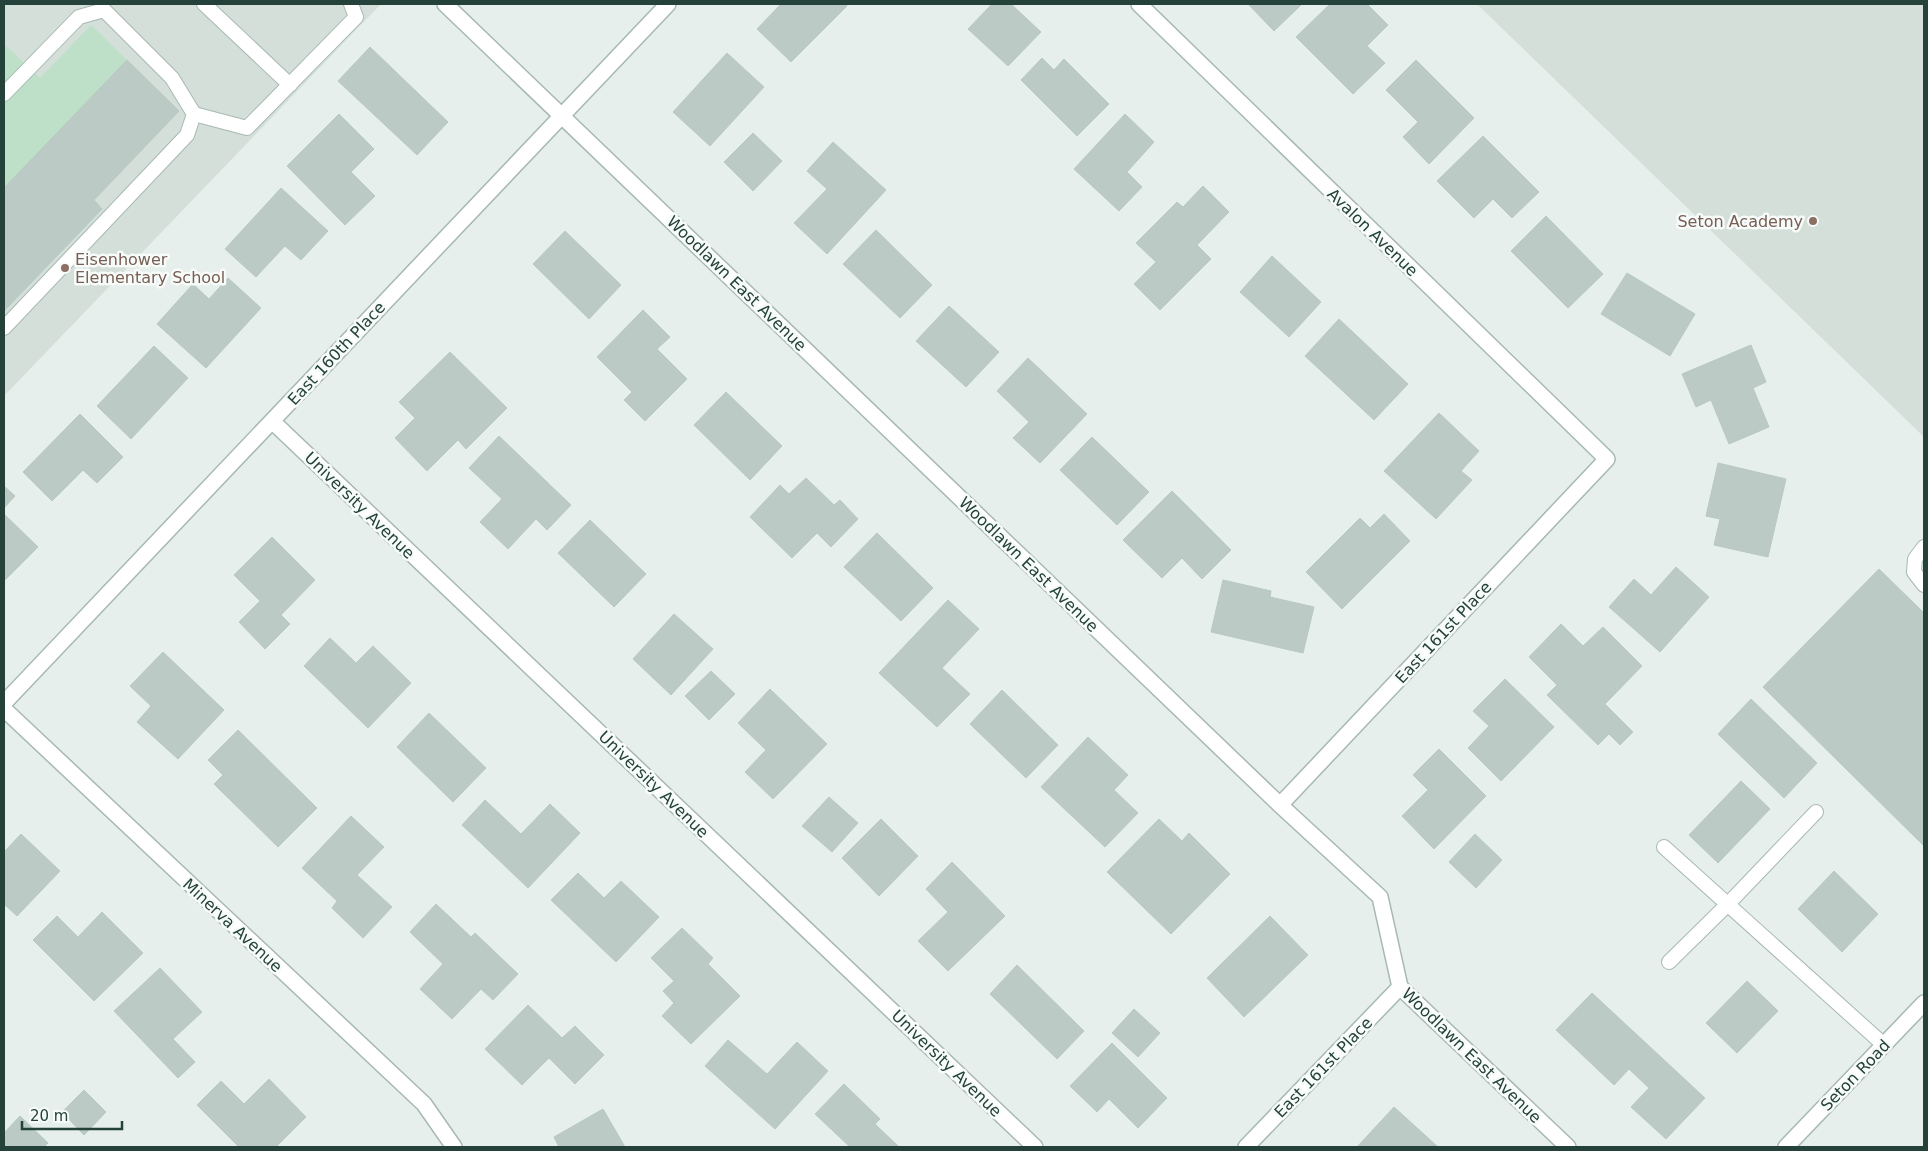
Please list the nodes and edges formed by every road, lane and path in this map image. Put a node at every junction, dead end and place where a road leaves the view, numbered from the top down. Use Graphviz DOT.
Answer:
graph roads {
  1 [pos="204,4"];
  2 [pos="351,4"];
  3 [pos="445,4"];
  4 [pos="668,4"];
  5 [pos="1139,4"];
  6 [pos="290,84"];
  7 [pos="4,94"];
  8 [pos="194,114"];
  9 [pos="561,115"];
  10 [pos="4,328"];
  11 [pos="272,421"];
  12 [pos="1607,459"];
  13 [pos="1924,547"];
  14 [pos="1924,585"];
  15 [pos="4,703"];
  16 [pos="4,708"];
  17 [pos="1280,805"];
  18 [pos="1816,812"];
  19 [pos="1664,847"];
  20 [pos="1728,904"];
  21 [pos="1669,962"];
  22 [pos="1400,987"];
  23 [pos="1924,1003"];
  24 [pos="1884,1045"];
  25 [pos="454,1147"];
  26 [pos="1035,1147"];
  27 [pos="1246,1147"];
  28 [pos="1568,1147"];
  29 [pos="1786,1147"];
  1 -- 6 [label="lane"];
  2 -- 6 [label="lane"];
  3 -- 9 [label="street, Woodlawn East Avenue"];
  4 -- 9 [label="street, East 160th Place"];
  5 -- 12 [label="street, Avalon Avenue"];
  6 -- 8 [label="lane"];
  7 -- 8 [label="lane"];
  8 -- 10 [label="lane"];
  9 -- 11 [label="street, East 160th Place"];
  9 -- 17 [label="street, Woodlawn East Avenue"];
  11 -- 15 [label="street, East 160th Place"];
  11 -- 26 [label="street, University Avenue"];
  12 -- 17 [label="street, East 161st Place"];
  13 -- 14 [label="lane"];
  16 -- 25 [label="street, Minerva Avenue"];
  17 -- 22 [label="street, Woodlawn East Avenue"];
  18 -- 20 [label="lane"];
  19 -- 20 [label="lane"];
  20 -- 21 [label="lane"];
  20 -- 24 [label="lane"];
  22 -- 27 [label="street, East 161st Place"];
  22 -- 28 [label="street, Woodlawn East Avenue"];
  23 -- 24 [label="street, Seton Road"];
  24 -- 29 [label="street, Seton Road"];
}
